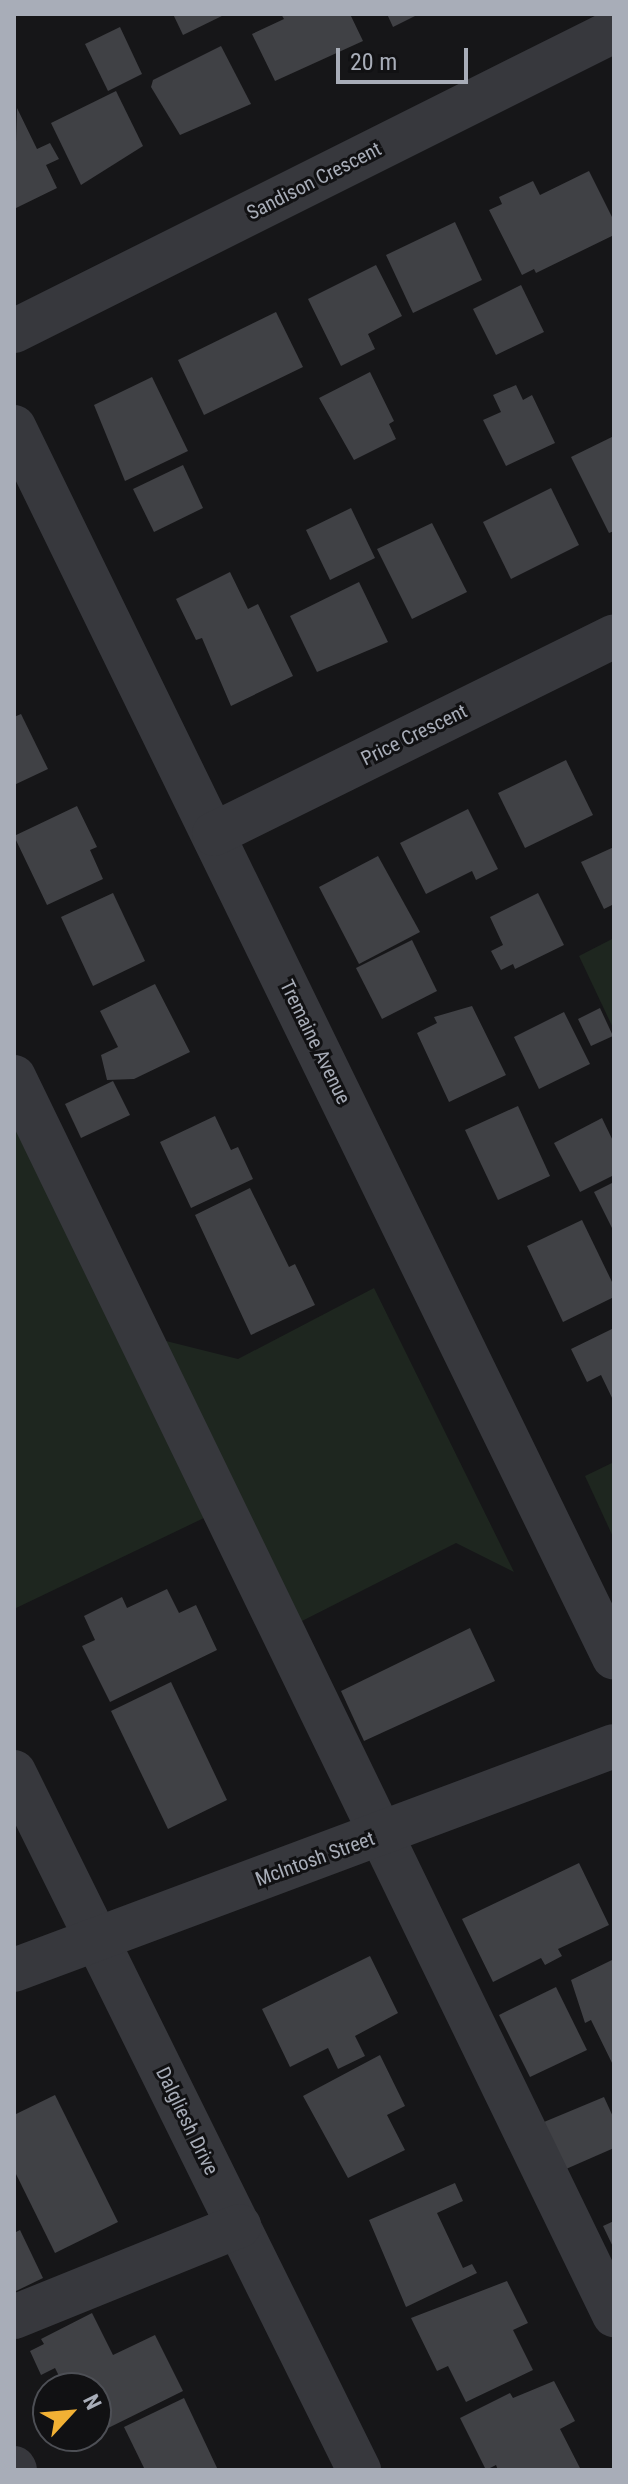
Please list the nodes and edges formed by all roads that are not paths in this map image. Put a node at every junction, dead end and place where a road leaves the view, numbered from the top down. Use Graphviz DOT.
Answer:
graph roads {
  1 [pos="614,31"];
  2 [pos="14,331"];
  3 [pos="14,427"];
  4 [pos="614,636"];
  5 [pos="214,834"];
  6 [pos="14,1077"];
  7 [pos="614,1658"];
  8 [pos="614,1746"];
  9 [pos="14,1772"];
  10 [pos="382,1835"];
  11 [pos="97,1938"];
  12 [pos="14,1970"];
  13 [pos="239,2226"];
  14 [pos="614,2315"];
  15 [pos="14,2317"];
  16 [pos="359,2470"];
  1 -- 2 [label="street, Sandison Crescent"];
  3 -- 5 [label="street, Tremaine Avenue"];
  4 -- 5 [label="street, Price Crescent"];
  5 -- 7 [label="street, Tremaine Avenue"];
  6 -- 10 [label="street"];
  8 -- 10 [label="street, McIntosh Street"];
  9 -- 11 [label="street, Dalgliesh Drive"];
  10 -- 11 [label="street, McIntosh Street"];
  10 -- 14 [label="street"];
  11 -- 12 [label="street, McIntosh Street"];
  11 -- 13 [label="street, Dalgliesh Drive"];
  13 -- 15 [label="street"];
  13 -- 16 [label="street, Dalgliesh Drive"];
}
